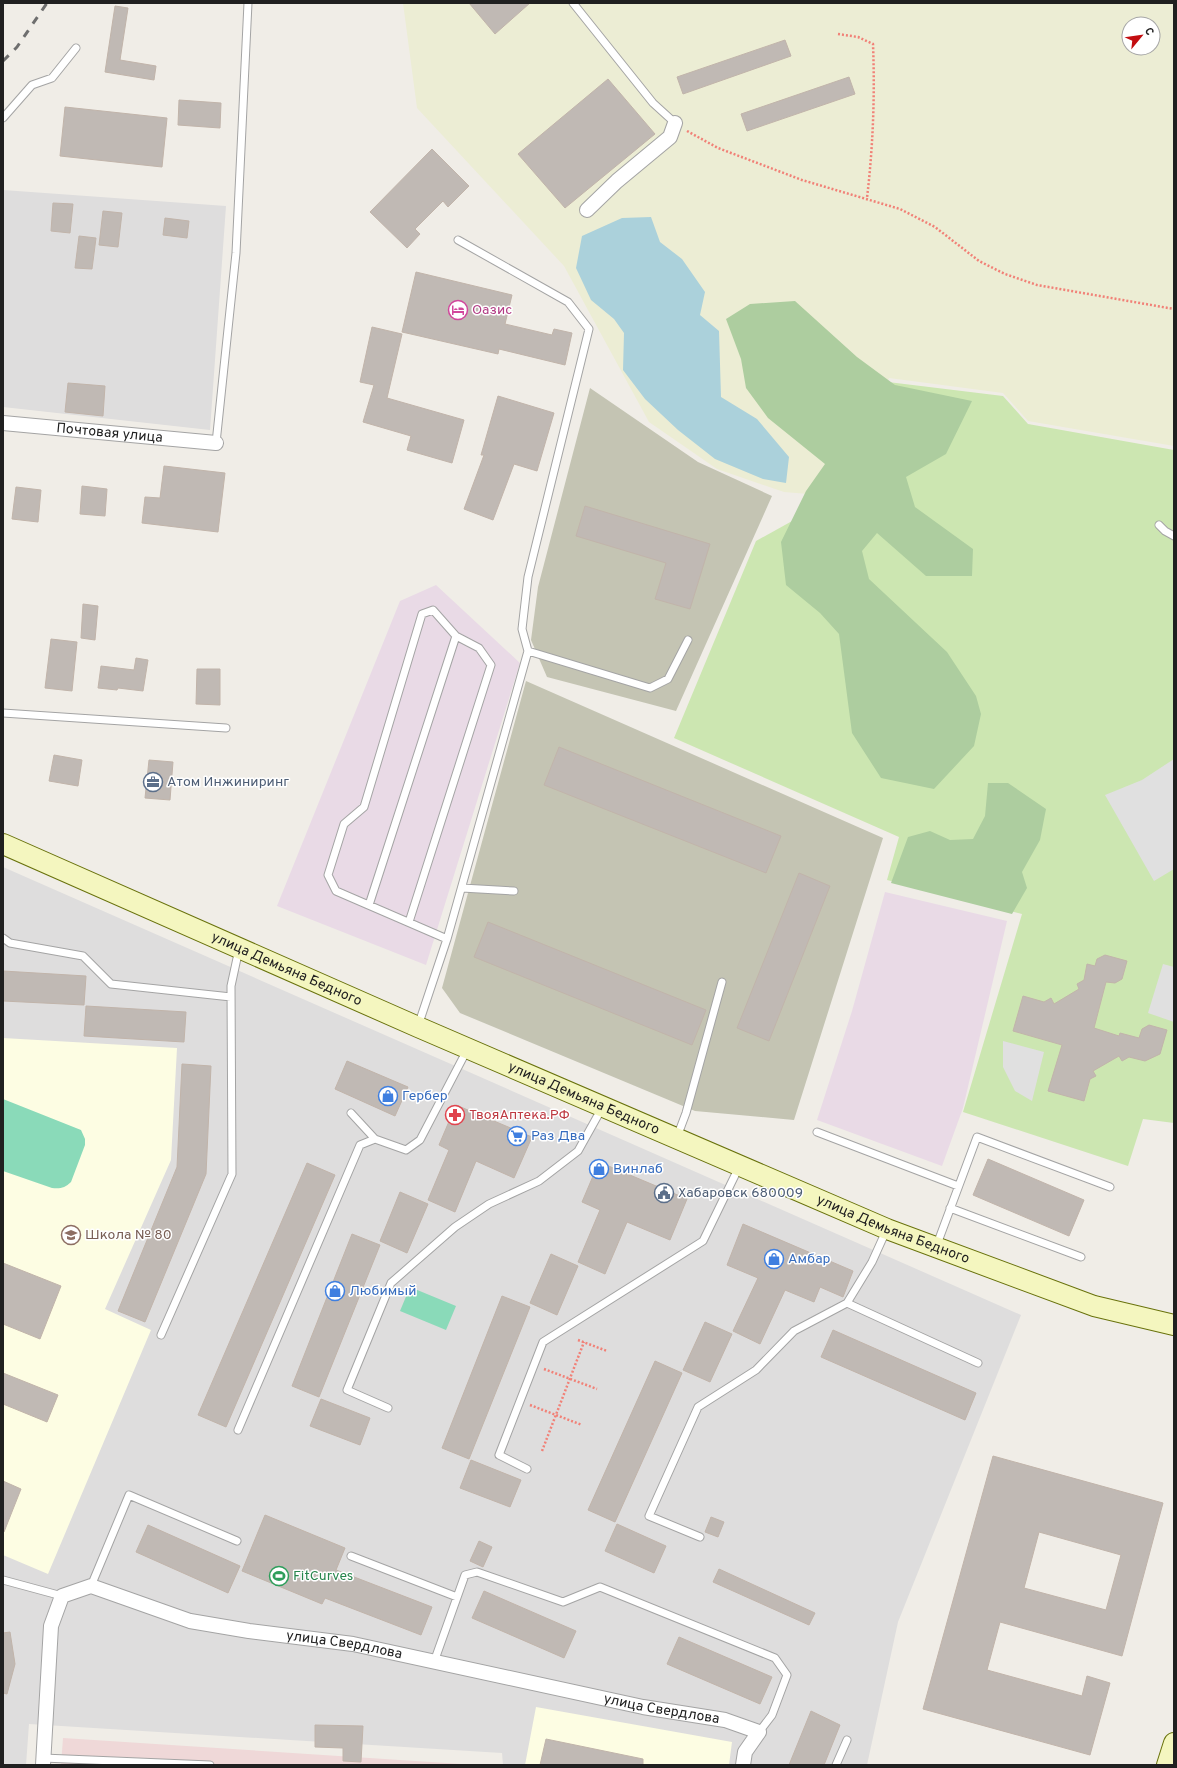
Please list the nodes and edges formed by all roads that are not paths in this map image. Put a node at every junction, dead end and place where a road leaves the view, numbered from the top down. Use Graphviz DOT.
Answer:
graph roads {
  1 [pos="248,3"];
  2 [pos="574,3"];
  3 [pos="76,48"];
  4 [pos="3,118"];
  5 [pos="675,123"];
  6 [pos="587,210"];
  7 [pos="458,240"];
  8 [pos="3,423"];
  9 [pos="216,443"];
  10 [pos="1159,525"];
  11 [pos="1174,536"];
  12 [pos="456,636"];
  13 [pos="688,640"];
  14 [pos="528,651"];
  15 [pos="3,713"];
  16 [pos="226,728"];
  17 [pos="3,844"];
  18 [pos="462,888"];
  19 [pos="514,891"];
  20 [pos="369,905"];
  21 [pos="409,922"];
  22 [pos="3,938"];
  23 [pos="447,939"];
  24 [pos="240,948"];
  25 [pos="722,982"];
  26 [pos="232,996"];
  27 [pos="418,1027"];
  28 [pos="468,1048"];
  29 [pos="603,1106"];
  30 [pos="352,1113"];
  31 [pos="817,1132"];
  32 [pos="677,1138"];
  33 [pos="375,1139"];
  34 [pos="740,1165"];
  35 [pos="958,1186"];
  36 [pos="1110,1187"];
  37 [pos="950,1208"];
  38 [pos="887,1229"];
  39 [pos="936,1247"];
  40 [pos="1081,1257"];
  41 [pos="848,1303"];
  42 [pos="1174,1325"];
  43 [pos="161,1335"];
  44 [pos="978,1363"];
  45 [pos="388,1408"];
  46 [pos="238,1430"];
  47 [pos="527,1469"];
  48 [pos="700,1537"];
  49 [pos="237,1541"];
  50 [pos="351,1556"];
  51 [pos="3,1580"];
  52 [pos="91,1586"];
  53 [pos="62,1596"];
  54 [pos="457,1597"];
  55 [pos="434,1662"];
  56 [pos="759,1732"];
  57 [pos="847,1740"];
  58 [pos="1174,1743"];
  59 [pos="43,1762"];
  60 [pos="210,1765"];
  61 [pos="743,1765"];
  62 [pos="836,1765"];
  63 [pos="1167,1765"];
  1 -- 9 [label="lane"];
  2 -- 5 [label="lane"];
  3 -- 4 [label="lane"];
  5 -- 6 [label="street"];
  7 -- 14 [label="lane"];
  8 -- 9 [label="street, Почтовая улица"];
  10 -- 11 [label="lane"];
  12 -- 20 [label="lane"];
  12 -- 20 [label="lane"];
  12 -- 21 [label="lane"];
  13 -- 14 [label="lane"];
  14 -- 18 [label="lane"];
  15 -- 16 [label="lane"];
  17 -- 24 [label="main road, улица Демьяна Бедного"];
  18 -- 19 [label="lane"];
  18 -- 23 [label="lane"];
  20 -- 21 [label="lane"];
  21 -- 23 [label="lane"];
  22 -- 26 [label="lane"];
  23 -- 27 [label="lane"];
  24 -- 26 [label="lane"];
  24 -- 27 [label="main road, улица Демьяна Бедного"];
  25 -- 32 [label="lane"];
  26 -- 43 [label="lane"];
  27 -- 28 [label="main road, улица Демьяна Бедного"];
  28 -- 29 [label="main road, улица Демьяна Бедного"];
  28 -- 33 [label="lane"];
  29 -- 32 [label="main road, улица Демьяна Бедного"];
  29 -- 45 [label="lane"];
  30 -- 33 [label="lane"];
  31 -- 35 [label="lane"];
  32 -- 34 [label="main road, улица Демьяна Бедного"];
  33 -- 46 [label="lane"];
  34 -- 38 [label="main road, улица Демьяна Бедного"];
  34 -- 47 [label="lane"];
  35 -- 36 [label="lane"];
  35 -- 37 [label="lane"];
  37 -- 39 [label="lane"];
  37 -- 40 [label="lane"];
  38 -- 39 [label="main road, улица Демьяна Бедного"];
  38 -- 41 [label="lane"];
  39 -- 42 [label="main road, улица Демьяна Бедного"];
  41 -- 44 [label="lane"];
  41 -- 48 [label="lane"];
  49 -- 52 [label="lane"];
  50 -- 54 [label="lane"];
  51 -- 53 [label="lane"];
  52 -- 53 [label="street"];
  52 -- 55 [label="street, улица Свердлова"];
  53 -- 59 [label="street"];
  54 -- 55 [label="lane"];
  54 -- 56 [label="lane"];
  55 -- 56 [label="street, улица Свердлова"];
  56 -- 61 [label="street"];
  57 -- 62 [label="lane"];
  58 -- 63 [label="main road"];
  59 -- 60 [label="lane"];
}
